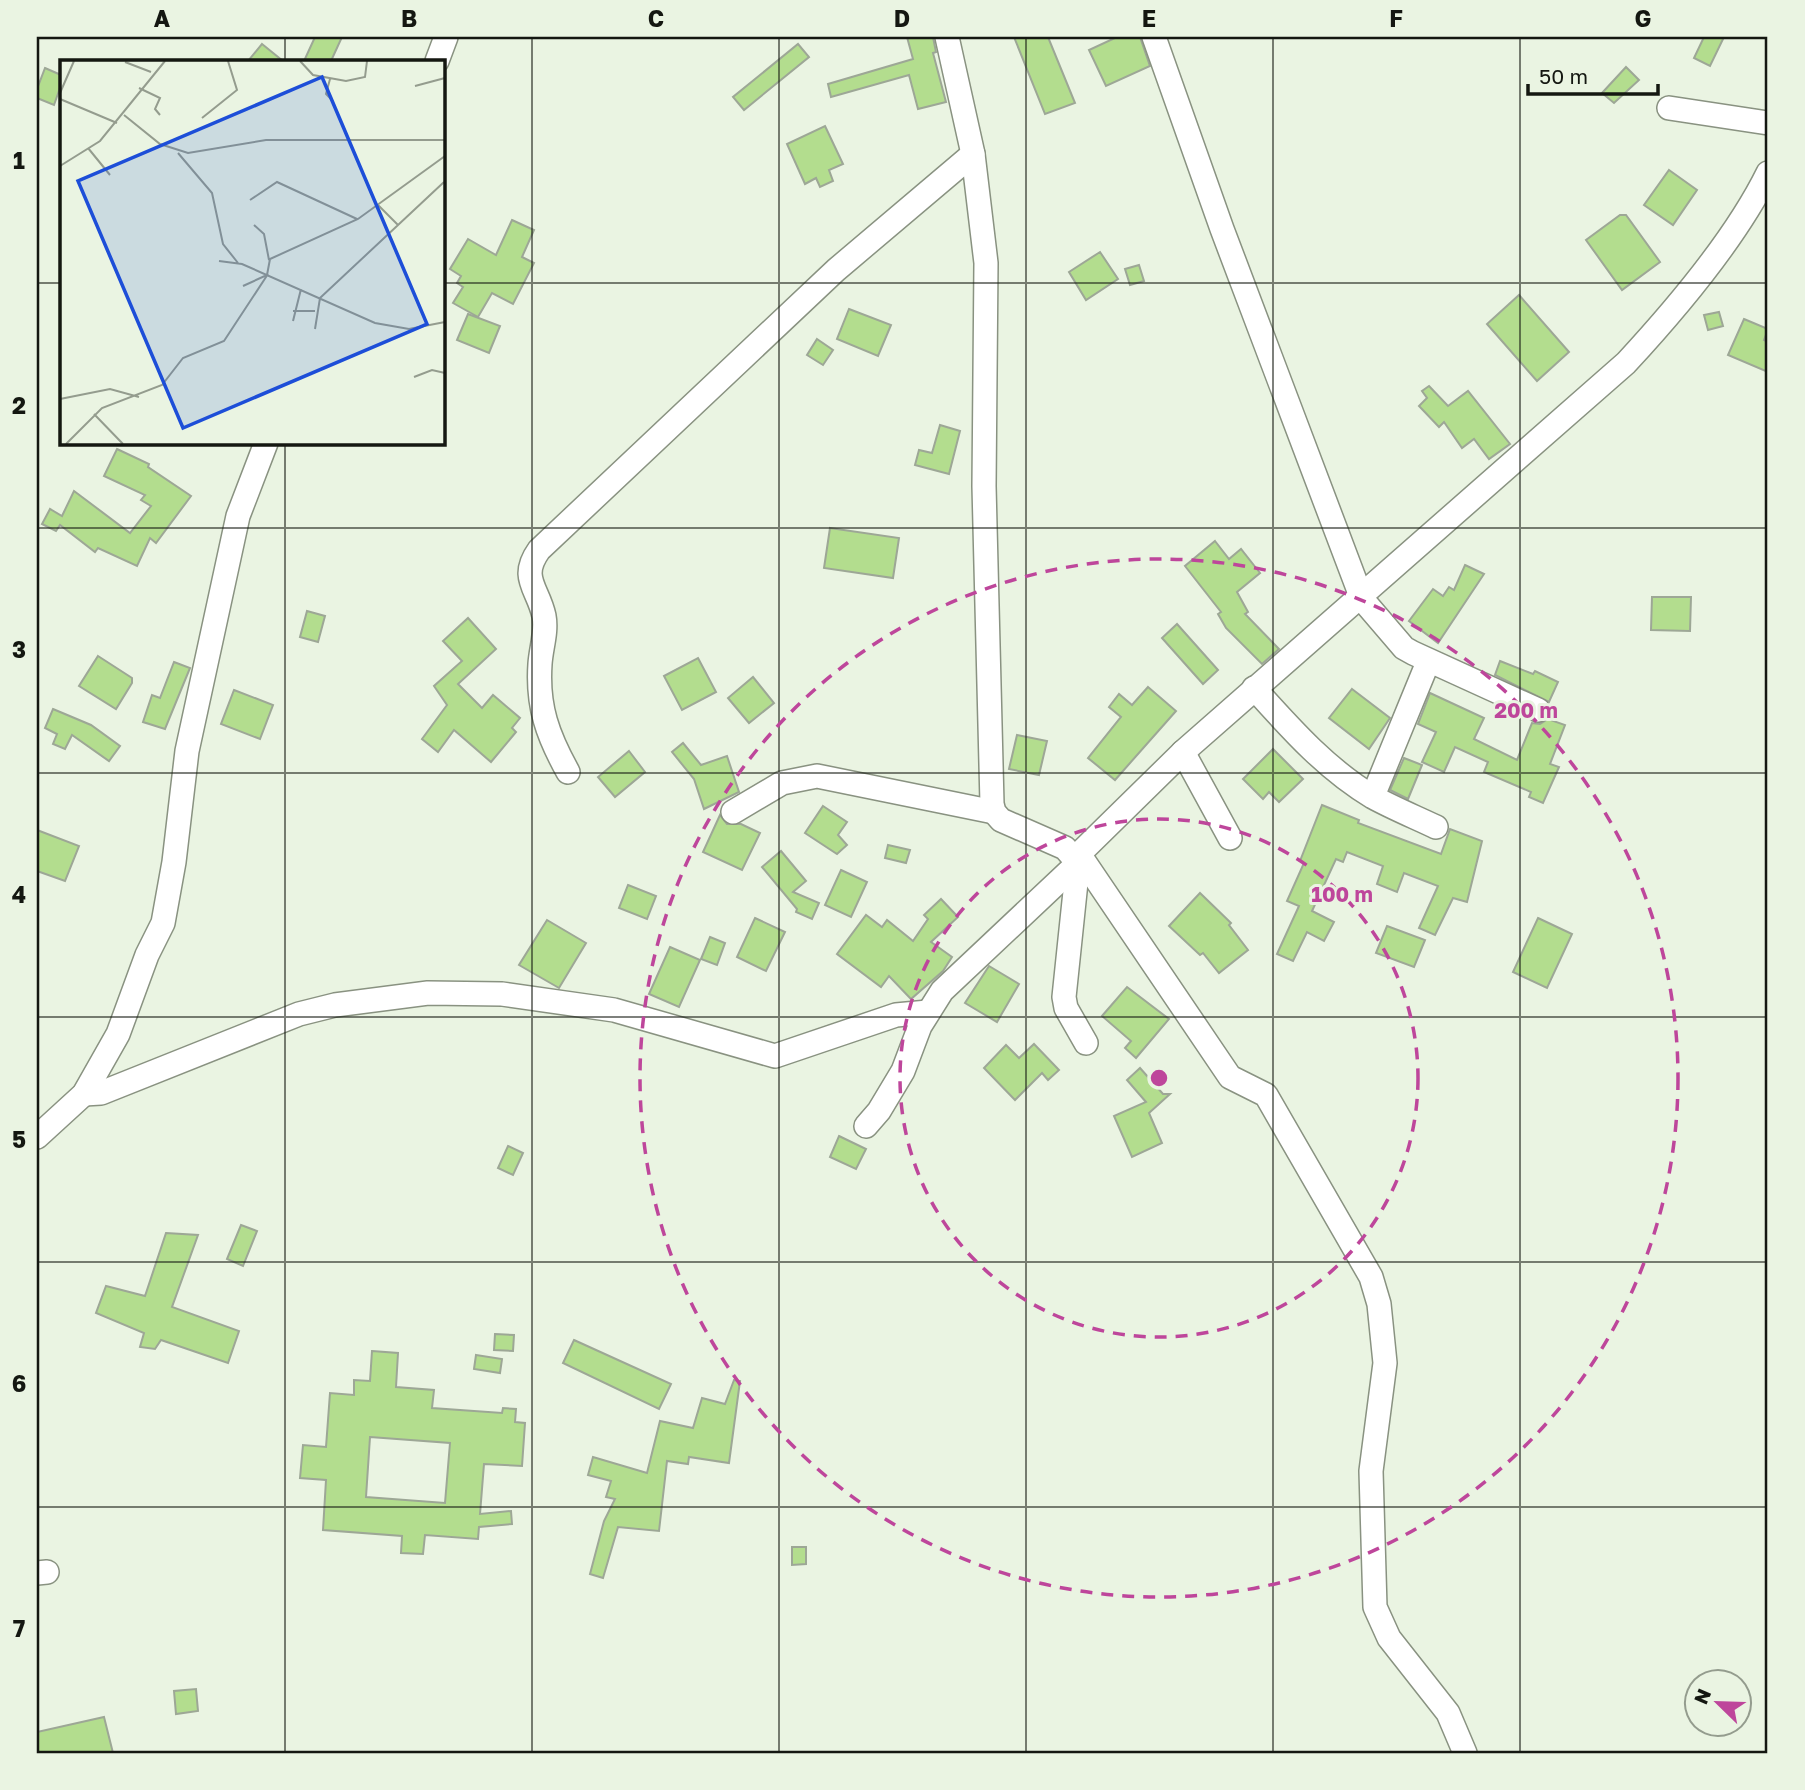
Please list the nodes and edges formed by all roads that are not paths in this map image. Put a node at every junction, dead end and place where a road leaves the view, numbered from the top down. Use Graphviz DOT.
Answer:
graph roads {
  1 [pos="446,37"];
  2 [pos="947,37"];
  3 [pos="1154,37"];
  4 [pos="437,60"];
  5 [pos="1669,108"];
  6 [pos="1768,123"];
  7 [pos="973,155"];
  8 [pos="1768,173"];
  9 [pos="265,444"];
  10 [pos="1362,599"];
  11 [pos="1428,662"];
  12 [pos="1254,688"];
  13 [pos="1538,710"];
  14 [pos="1183,752"];
  15 [pos="568,772"];
  16 [pos="1373,796"];
  17 [pos="733,812"];
  18 [pos="994,812"];
  19 [pos="1436,827"];
  20 [pos="1230,838"];
  21 [pos="1079,859"];
  22 [pos="928,1012"];
  23 [pos="1086,1043"];
  24 [pos="84,1094"];
  25 [pos="866,1126"];
  26 [pos="37,1137"];
  27 [pos="1465,1753"];
  1 -- 4 [label="street"];
  2 -- 7 [label="street"];
  3 -- 10 [label="street"];
  5 -- 6 [label="street"];
  7 -- 15 [label="street"];
  7 -- 18 [label="street"];
  8 -- 10 [label="street"];
  9 -- 24 [label="street"];
  10 -- 11 [label="street"];
  10 -- 12 [label="street"];
  11 -- 13 [label="street"];
  11 -- 16 [label="street"];
  12 -- 14 [label="street"];
  12 -- 16 [label="street"];
  14 -- 20 [label="street"];
  14 -- 21 [label="street"];
  16 -- 19 [label="street"];
  17 -- 18 [label="street"];
  18 -- 21 [label="street"];
  21 -- 22 [label="street"];
  21 -- 23 [label="street"];
  21 -- 27 [label="street"];
  22 -- 24 [label="street"];
  22 -- 25 [label="street"];
  24 -- 26 [label="street"];
}
